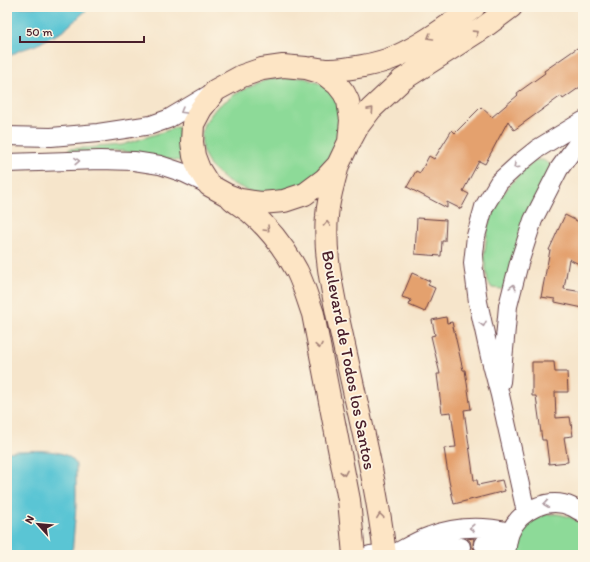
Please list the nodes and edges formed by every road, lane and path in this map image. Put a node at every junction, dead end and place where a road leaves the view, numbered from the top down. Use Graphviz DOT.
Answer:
graph roads {
  1 [pos="474,7"];
  2 [pos="511,7"];
  3 [pos="306,68"];
  4 [pos="216,90"];
  5 [pos="583,121"];
  6 [pos="7,136"];
  7 [pos="583,136"];
  8 [pos="51,137"];
  9 [pos="349,142"];
  10 [pos="537,149"];
  11 [pos="53,162"];
  12 [pos="7,163"];
  13 [pos="338,166"];
  14 [pos="559,169"];
  15 [pos="218,190"];
  16 [pos="478,302"];
  17 [pos="508,306"];
  18 [pos="500,395"];
  19 [pos="526,512"];
  20 [pos="583,513"];
  21 [pos="508,543"];
  22 [pos="483,544"];
  23 [pos="461,547"];
  24 [pos="438,552"];
  25 [pos="384,554"];
  26 [pos="354,555"];
  1 -- 3 [label="street, one-way"];
  9 -- 2 [label="street, one-way"];
  3 -- 4 [label="street"];
  3 -- 9 [label="street"];
  4 -- 8 [label="street, one-way"];
  4 -- 15 [label="street, Boulevard de Todos los Santos"];
  5 -- 10 [label="street"];
  6 -- 8 [label="street"];
  7 -- 14 [label="street"];
  8 -- 11 [label="street"];
  9 -- 13 [label="street"];
  10 -- 14 [label="street"];
  10 -- 16 [label="street, one-way"];
  11 -- 12 [label="street"];
  11 -- 15 [label="street, one-way"];
  13 -- 15 [label="street"];
  25 -- 13 [label="street, Boulevard de Todos los Santos, one-way"];
  17 -- 14 [label="street, one-way"];
  15 -- 26 [label="street, Boulevard de Todos los Santos, one-way"];
  16 -- 17 [label="street"];
  16 -- 18 [label="street, one-way"];
  17 -- 18 [label="street"];
  18 -- 19 [label="street"];
  20 -- 19 [label="street, one-way"];
  19 -- 21 [label="street"];
  21 -- 22 [label="street"];
  21 -- 25 [label="street, one-way"];
  23 -- 24 [label="street"];
  24 -- 25 [label="street"];
}
